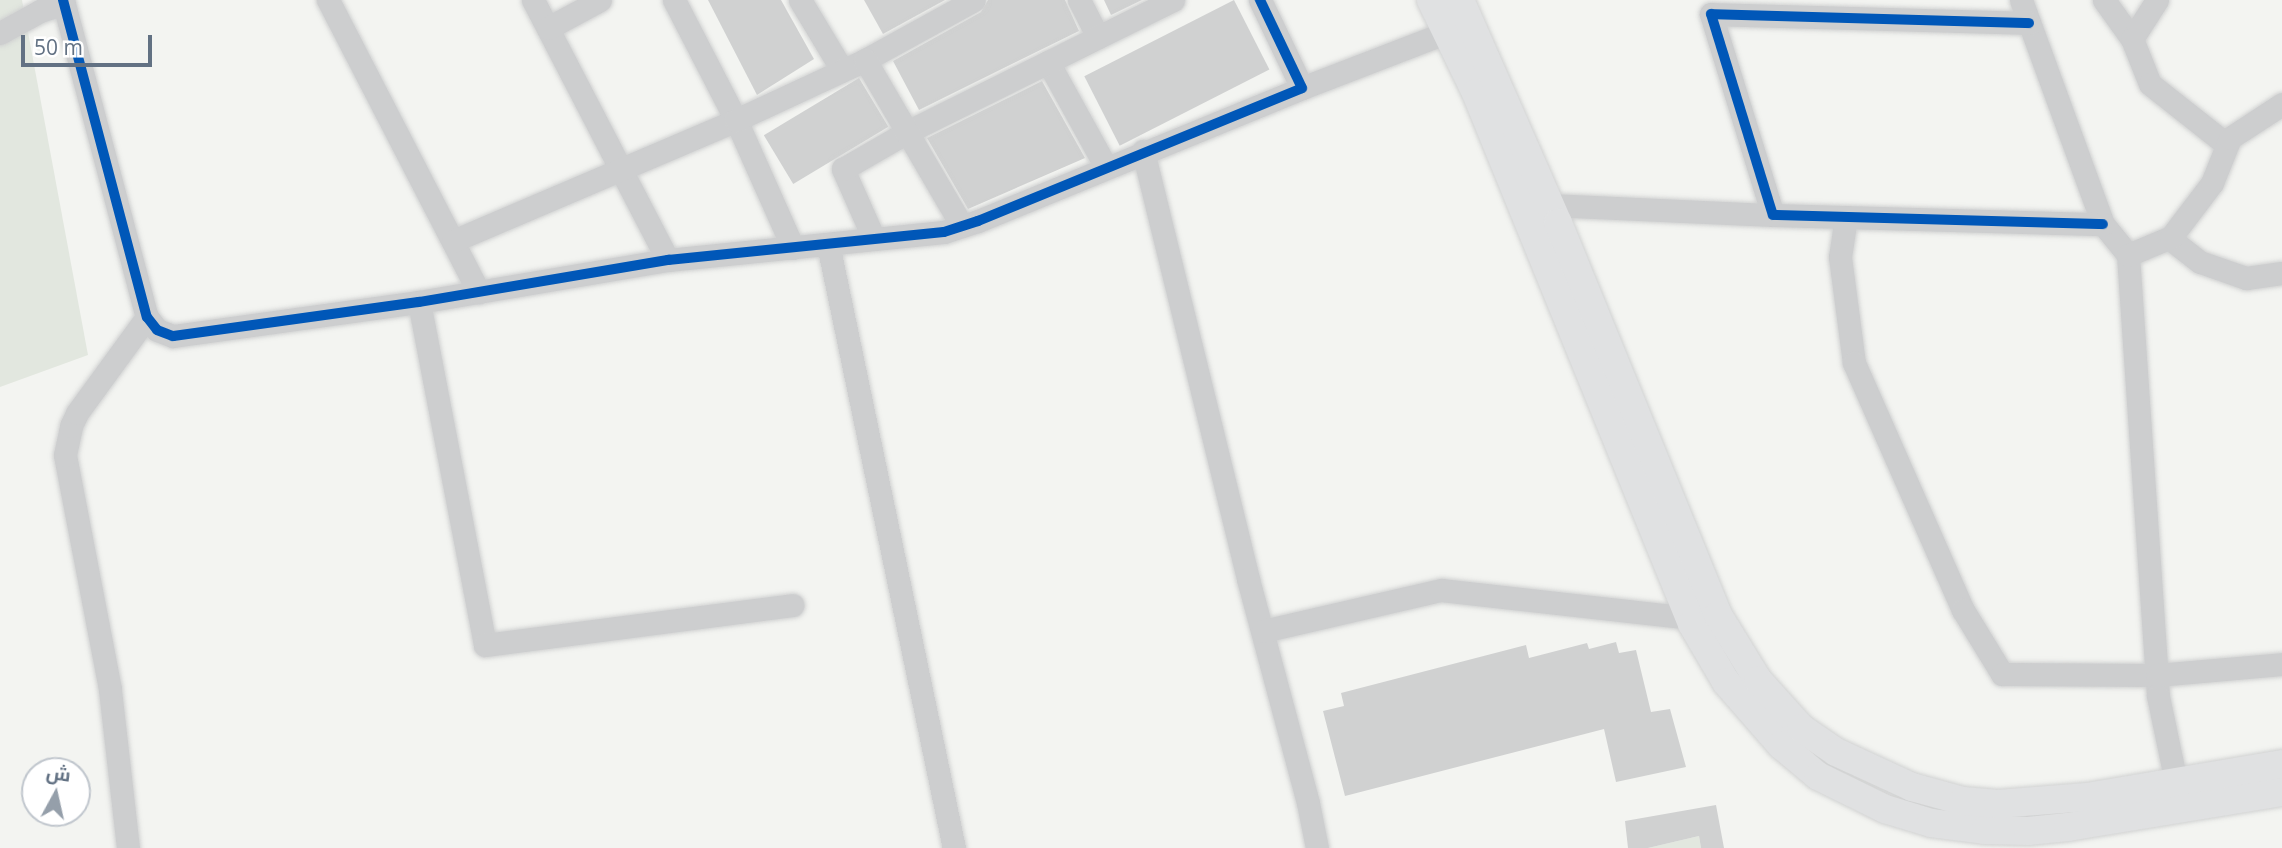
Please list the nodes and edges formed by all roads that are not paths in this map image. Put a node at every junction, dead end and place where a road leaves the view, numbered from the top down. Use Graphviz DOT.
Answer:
graph roads {
  1 [pos="328,0"];
  2 [pos="533,0"];
  3 [pos="600,0"];
  4 [pos="674,0"];
  5 [pos="800,0"];
  6 [pos="974,0"];
  7 [pos="1079,0"];
  8 [pos="1173,0"];
  9 [pos="1260,0"];
  10 [pos="1431,0"];
  11 [pos="1460,0"];
  12 [pos="2021,0"];
  13 [pos="2104,0"];
  14 [pos="2157,0"];
  15 [pos="64,1"];
  16 [pos="2029,23"];
  17 [pos="548,28"];
  18 [pos="1447,32"];
  19 [pos="0,33"];
  20 [pos="1098,37"];
  21 [pos="2132,39"];
  22 [pos="865,60"];
  23 [pos="1048,62"];
  24 [pos="842,70"];
  25 [pos="1302,88"];
  26 [pos="2282,104"];
  27 [pos="736,120"];
  28 [pos="907,132"];
  29 [pos="2226,144"];
  30 [pos="1143,151"];
  31 [pos="1106,167"];
  32 [pos="623,169"];
  33 [pos="1550,205"];
  34 [pos="1773,215"];
  35 [pos="1846,218"];
  36 [pos="2103,224"];
  37 [pos="962,226"];
  38 [pos="2169,238"];
  39 [pos="874,239"];
  40 [pos="453,241"];
  41 [pos="828,244"];
  42 [pos="793,248"];
  43 [pos="2128,255"];
  44 [pos="668,260"];
  45 [pos="2282,273"];
  46 [pos="479,292"];
  47 [pos="419,302"];
  48 [pos="147,317"];
  49 [pos="792,605"];
  50 [pos="1689,618"];
  51 [pos="1263,631"];
  52 [pos="2282,664"];
  53 [pos="2157,675"];
  54 [pos="2282,764"];
  55 [pos="2176,782"];
  56 [pos="2282,792"];
  57 [pos="128,848"];
  58 [pos="954,848"];
  59 [pos="1317,848"];
  1 -- 40 [label="street"];
  2 -- 17 [label="street"];
  3 -- 17 [label="street"];
  4 -- 27 [label="street"];
  5 -- 24 [label="street"];
  6 -- 22 [label="street"];
  7 -- 20 [label="street"];
  8 -- 20 [label="street"];
  9 -- 25 [label="street"];
  10 -- 18 [label="main road"];
  11 -- 33 [label="main road"];
  12 -- 16 [label="street"];
  13 -- 21 [label="street"];
  14 -- 21 [label="street"];
  15 -- 19 [label="street"];
  15 -- 48 [label="street"];
  16 -- 34 [label="street"];
  16 -- 36 [label="street"];
  17 -- 32 [label="street"];
  18 -- 25 [label="street"];
  18 -- 50 [label="main road"];
  20 -- 23 [label="street"];
  21 -- 29 [label="street"];
  22 -- 24 [label="street"];
  22 -- 28 [label="street"];
  23 -- 28 [label="street"];
  23 -- 31 [label="street"];
  24 -- 27 [label="street"];
  25 -- 30 [label="street"];
  26 -- 29 [label="street"];
  27 -- 32 [label="street"];
  27 -- 42 [label="street"];
  28 -- 37 [label="street"];
  28 -- 39 [label="street"];
  29 -- 38 [label="street"];
  30 -- 31 [label="street"];
  30 -- 51 [label="street"];
  31 -- 37 [label="street"];
  32 -- 40 [label="street"];
  32 -- 44 [label="street"];
  33 -- 34 [label="street"];
  33 -- 55 [label="main road"];
  34 -- 35 [label="street"];
  35 -- 36 [label="street"];
  35 -- 53 [label="street"];
  36 -- 43 [label="street"];
  37 -- 39 [label="street"];
  38 -- 43 [label="street"];
  38 -- 45 [label="street"];
  39 -- 41 [label="street"];
  40 -- 46 [label="street"];
  41 -- 42 [label="street"];
  41 -- 58 [label="street"];
  42 -- 44 [label="street"];
  43 -- 53 [label="street"];
  44 -- 46 [label="street"];
  46 -- 47 [label="street"];
  47 -- 48 [label="street"];
  47 -- 49 [label="street"];
  48 -- 57 [label="street"];
  50 -- 51 [label="street"];
  50 -- 56 [label="main road"];
  51 -- 59 [label="street"];
  52 -- 53 [label="street"];
  53 -- 55 [label="street"];
  54 -- 55 [label="main road"];
}
